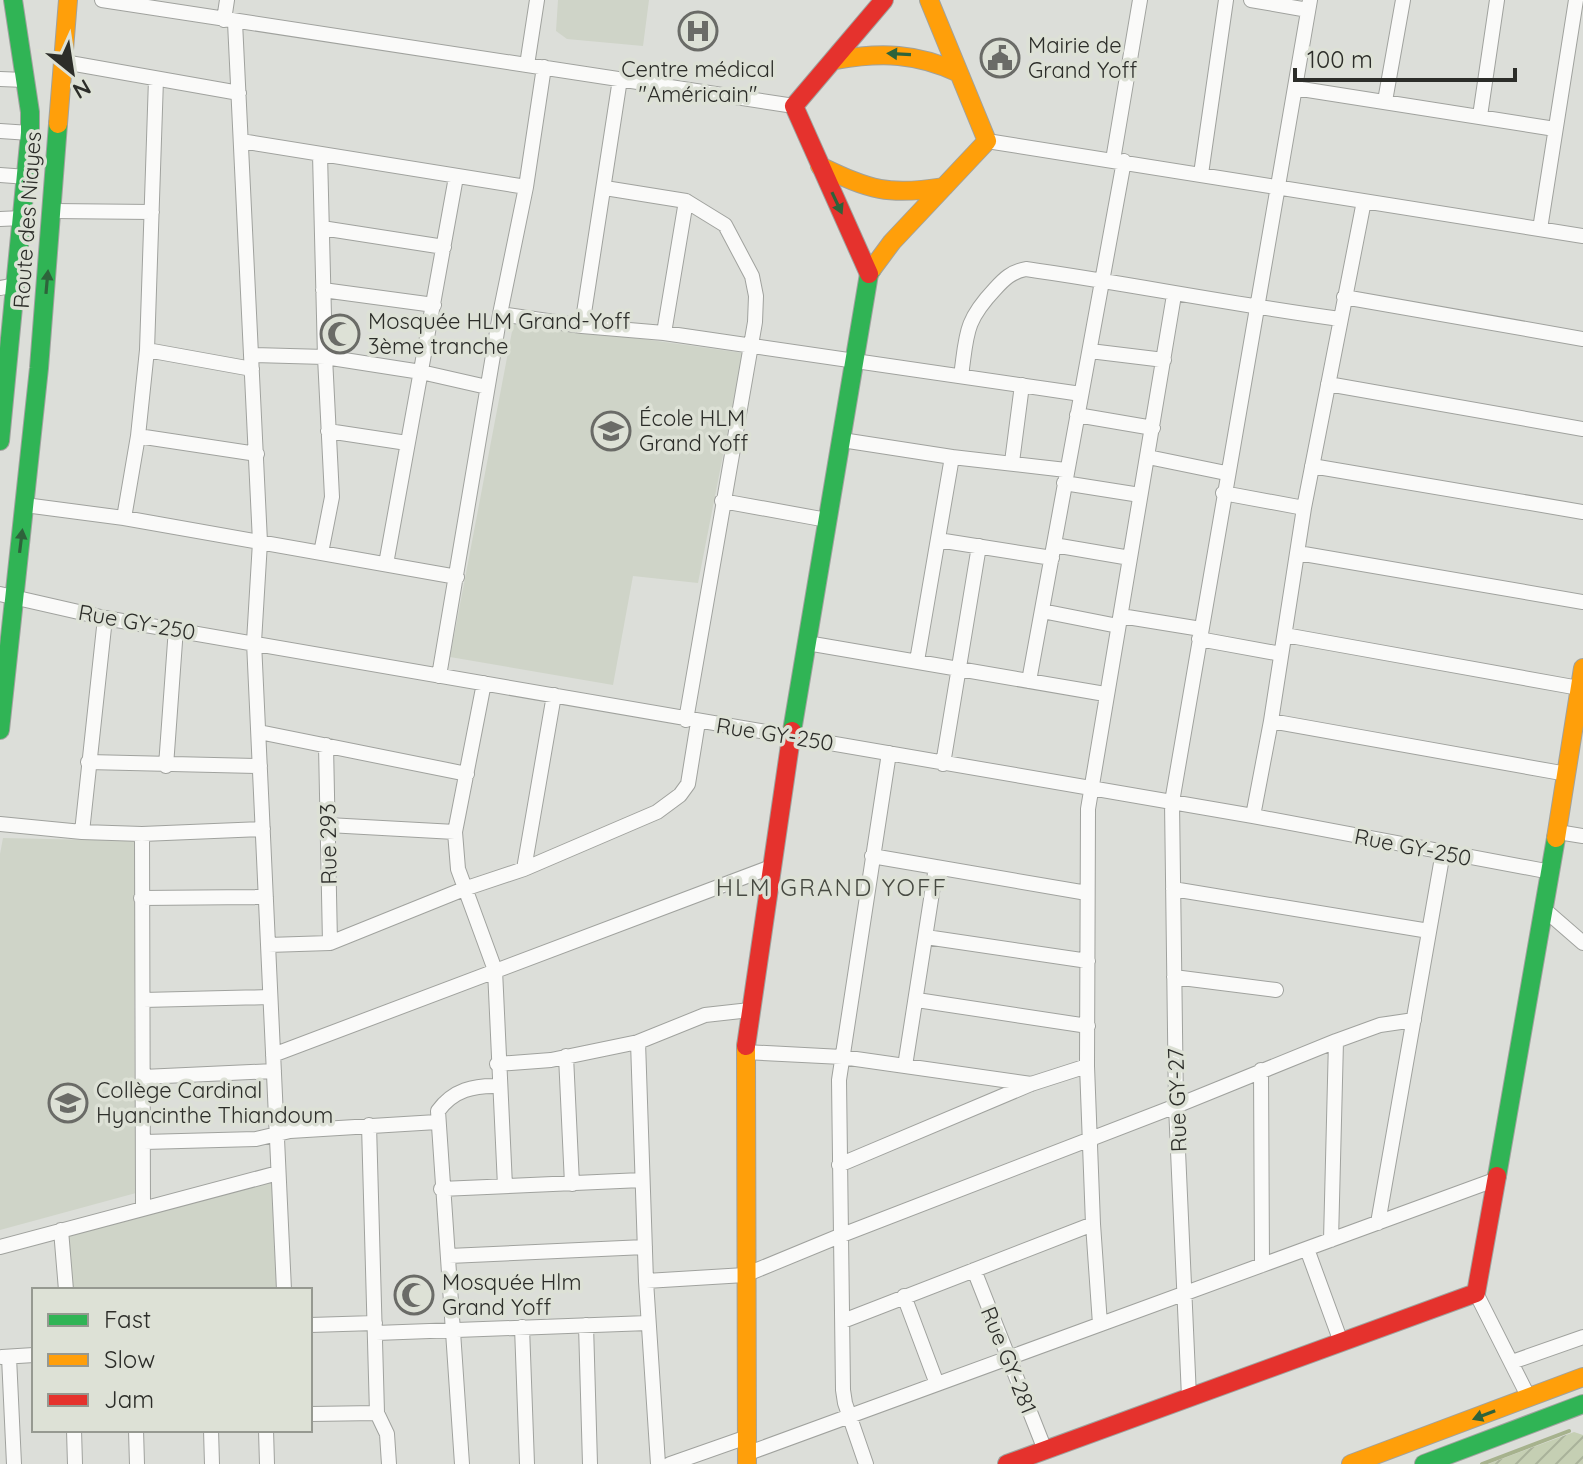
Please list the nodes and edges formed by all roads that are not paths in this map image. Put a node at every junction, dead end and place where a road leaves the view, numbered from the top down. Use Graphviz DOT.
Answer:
graph roads {
  1 [pos="13,0"];
  2 [pos="68,0"];
  3 [pos="102,0"];
  4 [pos="227,0"];
  5 [pos="537,0"];
  6 [pos="884,0"];
  7 [pos="929,0"];
  8 [pos="1140,0"];
  9 [pos="1226,0"];
  10 [pos="1251,0"];
  11 [pos="1403,0"];
  12 [pos="1497,0"];
  13 [pos="1576,0"];
  14 [pos="1309,5"];
  15 [pos="230,21"];
  16 [pos="836,60"];
  17 [pos="64,62"];
  18 [pos="527,65"];
  19 [pos="544,67"];
  20 [pos="959,73"];
  21 [pos="0,79"];
  22 [pos="156,79"];
  23 [pos="620,79"];
  24 [pos="25,80"];
  25 [pos="1295,88"];
  26 [pos="239,93"];
  27 [pos="1385,101"];
  28 [pos="794,106"];
  29 [pos="1480,116"];
  30 [pos="1555,129"];
  31 [pos="0,131"];
  32 [pos="30,133"];
  33 [pos="241,141"];
  34 [pos="987,141"];
  35 [pos="320,154"];
  36 [pos="1119,160"];
  37 [pos="820,166"];
  38 [pos="1201,174"];
  39 [pos="0,175"];
  40 [pos="27,177"];
  41 [pos="456,177"];
  42 [pos="1279,186"];
  43 [pos="526,187"];
  44 [pos="944,187"];
  45 [pos="605,188"];
  46 [pos="686,201"];
  47 [pos="1364,201"];
  48 [pos="53,211"];
  49 [pos="152,212"];
  50 [pos="22,218"];
  51 [pos="0,219"];
  52 [pos="322,228"];
  53 [pos="1540,229"];
  54 [pos="1583,236"];
  55 [pos="444,247"];
  56 [pos="869,274"];
  57 [pos="1102,280"];
  58 [pos="8,287"];
  59 [pos="323,290"];
  60 [pos="1174,295"];
  61 [pos="1344,297"];
  62 [pos="434,305"];
  63 [pos="1256,308"];
  64 [pos="0,311"];
  65 [pos="500,314"];
  66 [pos="1340,319"];
  67 [pos="582,326"];
  68 [pos="664,333"];
  69 [pos="1583,339"];
  70 [pos="750,347"];
  71 [pos="147,350"];
  72 [pos="1090,351"];
  73 [pos="325,357"];
  74 [pos="1164,360"];
  75 [pos="854,361"];
  76 [pos="251,362"];
  77 [pos="421,372"];
  78 [pos="961,376"];
  79 [pos="1328,384"];
  80 [pos="1022,385"];
  81 [pos="487,387"];
  82 [pos="1081,394"];
  83 [pos="1077,415"];
  84 [pos="1153,428"];
  85 [pos="1583,429"];
  86 [pos="328,431"];
  87 [pos="138,436"];
  88 [pos="842,440"];
  89 [pos="0,441"];
  90 [pos="407,443"];
  91 [pos="257,454"];
  92 [pos="952,457"];
  93 [pos="1148,457"];
  94 [pos="1012,462"];
  95 [pos="1312,466"];
  96 [pos="1226,473"];
  97 [pos="1065,476"];
  98 [pos="1223,493"];
  99 [pos="1140,495"];
  100 [pos="722,501"];
  101 [pos="25,505"];
  102 [pos="1304,508"];
  103 [pos="1583,512"];
  104 [pos="124,518"];
  105 [pos="827,520"];
  106 [pos="938,540"];
  107 [pos="260,542"];
  108 [pos="979,546"];
  109 [pos="1053,551"];
  110 [pos="321,553"];
  111 [pos="1298,553"];
  112 [pos="1130,558"];
  113 [pos="386,564"];
  114 [pos="457,577"];
  115 [pos="7,595"];
  116 [pos="1583,602"];
  117 [pos="1042,611"];
  118 [pos="105,618"];
  119 [pos="1120,621"];
  120 [pos="176,628"];
  121 [pos="1200,634"];
  122 [pos="1285,635"];
  123 [pos="254,642"];
  124 [pos="807,643"];
  125 [pos="1281,654"];
  126 [pos="917,661"];
  127 [pos="958,668"];
  128 [pos="1583,668"];
  129 [pos="439,676"];
  130 [pos="1029,681"];
  131 [pos="484,683"];
  132 [pos="1579,688"];
  133 [pos="1105,694"];
  134 [pos="554,695"];
  135 [pos="692,721"];
  136 [pos="1271,721"];
  137 [pos="0,730"];
  138 [pos="259,732"];
  139 [pos="791,736"];
  140 [pos="1577,743"];
  141 [pos="326,745"];
  142 [pos="889,753"];
  143 [pos="88,762"];
  144 [pos="943,764"];
  145 [pos="166,766"];
  146 [pos="260,766"];
  147 [pos="467,774"];
  148 [pos="1567,774"];
  149 [pos="1091,789"];
  150 [pos="1172,802"];
  151 [pos="1253,816"];
  152 [pos="0,824"];
  153 [pos="328,825"];
  154 [pos="263,829"];
  155 [pos="82,832"];
  156 [pos="455,832"];
  157 [pos="1558,832"];
  158 [pos="142,834"];
  159 [pos="1583,836"];
  160 [pos="1443,852"];
  161 [pos="872,856"];
  162 [pos="771,867"];
  163 [pos="936,867"];
  164 [pos="524,869"];
  165 [pos="1551,872"];
  166 [pos="464,889"];
  167 [pos="1173,889"];
  168 [pos="1087,893"];
  169 [pos="266,897"];
  170 [pos="141,898"];
  171 [pos="1545,910"];
  172 [pos="1429,931"];
  173 [pos="926,937"];
  174 [pos="330,943"];
  175 [pos="1583,943"];
  176 [pos="268,945"];
  177 [pos="1088,961"];
  178 [pos="495,970"];
  179 [pos="1174,977"];
  180 [pos="1276,990"];
  181 [pos="270,997"];
  182 [pos="143,1000"];
  183 [pos="917,1000"];
  184 [pos="750,1010"];
  185 [pos="1414,1020"];
  186 [pos="1088,1026"];
  187 [pos="1336,1041"];
  188 [pos="638,1042"];
  189 [pos="745,1052"];
  190 [pos="273,1055"];
  191 [pos="566,1056"];
  192 [pos="842,1057"];
  193 [pos="497,1064"];
  194 [pos="905,1066"];
  195 [pos="1087,1066"];
  196 [pos="1261,1070"];
  197 [pos="274,1071"];
  198 [pos="143,1077"];
  199 [pos="1031,1084"];
  200 [pos="499,1086"];
  201 [pos="1176,1106"];
  202 [pos="437,1122"];
  203 [pos="369,1125"];
  204 [pos="277,1135"];
  205 [pos="1089,1138"];
  206 [pos="144,1142"];
  207 [pos="839,1165"];
  208 [pos="278,1173"];
  209 [pos="1497,1179"];
  210 [pos="642,1180"];
  211 [pos="572,1184"];
  212 [pos="505,1186"];
  213 [pos="441,1189"];
  214 [pos="143,1207"];
  215 [pos="1378,1223"];
  216 [pos="1093,1224"];
  217 [pos="61,1230"];
  218 [pos="842,1235"];
  219 [pos="1331,1240"];
  220 [pos="0,1247"];
  221 [pos="645,1247"];
  222 [pos="1307,1249"];
  223 [pos="449,1256"];
  224 [pos="1262,1265"];
  225 [pos="974,1270"];
  226 [pos="745,1275"];
  227 [pos="646,1281"];
  228 [pos="66,1288"];
  229 [pos="284,1288"];
  230 [pos="1186,1293"];
  231 [pos="1476,1293"];
  232 [pos="904,1296"];
  233 [pos="843,1321"];
  234 [pos="648,1323"];
  235 [pos="1100,1324"];
  236 [pos="312,1325"];
  237 [pos="586,1325"];
  238 [pos="522,1327"];
  239 [pos="376,1328"];
  240 [pos="454,1329"];
  241 [pos="1583,1337"];
  242 [pos="1341,1342"];
  243 [pos="32,1355"];
  244 [pos="5,1357"];
  245 [pos="1008,1358"];
  246 [pos="1512,1362"];
  247 [pos="1583,1377"];
  248 [pos="937,1384"];
  249 [pos="1189,1397"];
  250 [pos="1529,1398"];
  251 [pos="1583,1404"];
  252 [pos="377,1413"];
  253 [pos="312,1414"];
  254 [pos="850,1416"];
  255 [pos="74,1432"];
  256 [pos="136,1432"];
  257 [pos="211,1432"];
  258 [pos="266,1432"];
  259 [pos="1045,1450"];
  260 [pos="746,1452"];
  261 [pos="14,1464"];
  262 [pos="75,1464"];
  263 [pos="137,1464"];
  264 [pos="212,1464"];
  265 [pos="267,1464"];
  266 [pos="389,1464"];
  267 [pos="462,1464"];
  268 [pos="527,1464"];
  269 [pos="590,1464"];
  270 [pos="658,1464"];
  271 [pos="670,1464"];
  272 [pos="866,1464"];
  273 [pos="1007,1464"];
  274 [pos="1351,1464"];
  275 [pos="1424,1464"];
  1 -- 24 [label="main road, Route des Niayes"];
  2 -- 17 [label="main road, Route des Niayes"];
  3 -- 15 [label="street"];
  4 -- 15 [label="street"];
  5 -- 18 [label="street"];
  6 -- 16 [label="main road"];
  7 -- 20 [label="main road"];
  8 -- 36 [label="street"];
  9 -- 38 [label="street"];
  10 -- 14 [label="street"];
  11 -- 27 [label="street"];
  12 -- 29 [label="street"];
  13 -- 30 [label="street"];
  14 -- 25 [label="street, Rue GY-27"];
  15 -- 18 [label="street"];
  15 -- 26 [label="street"];
  20 -- 16 [label="main road, one-way"];
  16 -- 28 [label="main road"];
  17 -- 22 [label="street"];
  17 -- 48 [label="main road, Route des Niayes"];
  18 -- 19 [label="street"];
  19 -- 23 [label="street"];
  19 -- 43 [label="street"];
  20 -- 34 [label="main road"];
  21 -- 24 [label="street"];
  22 -- 26 [label="street"];
  22 -- 49 [label="street"];
  23 -- 28 [label="street"];
  23 -- 45 [label="street"];
  24 -- 32 [label="main road, Route des Niayes"];
  25 -- 27 [label="street"];
  25 -- 42 [label="street, Rue GY-27"];
  26 -- 33 [label="street"];
  27 -- 29 [label="street"];
  28 -- 37 [label="main road"];
  29 -- 30 [label="street"];
  30 -- 53 [label="street"];
  31 -- 32 [label="street"];
  32 -- 40 [label="main road, Route des Niayes"];
  33 -- 35 [label="street"];
  33 -- 76 [label="street"];
  34 -- 36 [label="street"];
  34 -- 44 [label="main road"];
  35 -- 41 [label="street"];
  35 -- 52 [label="street"];
  36 -- 38 [label="street"];
  36 -- 57 [label="street"];
  37 -- 44 [label="main road"];
  37 -- 56 [label="main road, one-way"];
  38 -- 42 [label="street"];
  39 -- 40 [label="street"];
  40 -- 50 [label="main road, Route des Niayes"];
  41 -- 43 [label="street"];
  41 -- 55 [label="street"];
  42 -- 47 [label="street"];
  42 -- 63 [label="street, Rue GY-27"];
  43 -- 65 [label="street"];
  44 -- 56 [label="main road"];
  45 -- 46 [label="street"];
  45 -- 67 [label="street"];
  46 -- 68 [label="street"];
  46 -- 70 [label="street"];
  47 -- 53 [label="street"];
  47 -- 61 [label="street"];
  48 -- 49 [label="street"];
  101 -- 48 [label="main road, Route des Niayes, one-way"];
  49 -- 71 [label="street"];
  50 -- 51 [label="street"];
  50 -- 58 [label="main road, Route des Niayes"];
  52 -- 55 [label="street"];
  52 -- 59 [label="street"];
  53 -- 54 [label="street"];
  55 -- 62 [label="street"];
  56 -- 75 [label="main road"];
  57 -- 60 [label="street"];
  57 -- 72 [label="street"];
  57 -- 78 [label="street"];
  58 -- 64 [label="street"];
  58 -- 89 [label="main road, Route des Niayes"];
  59 -- 62 [label="street"];
  59 -- 73 [label="street"];
  60 -- 63 [label="street"];
  60 -- 74 [label="street"];
  61 -- 66 [label="street"];
  61 -- 69 [label="street"];
  62 -- 77 [label="street"];
  63 -- 66 [label="street"];
  63 -- 96 [label="street, Rue GY-27"];
  65 -- 67 [label="street"];
  65 -- 81 [label="street"];
  66 -- 79 [label="street"];
  67 -- 68 [label="street"];
  68 -- 70 [label="street"];
  70 -- 75 [label="street"];
  70 -- 100 [label="street"];
  71 -- 76 [label="street"];
  71 -- 87 [label="street"];
  72 -- 74 [label="street"];
  72 -- 82 [label="street"];
  73 -- 76 [label="street"];
  73 -- 77 [label="street"];
  73 -- 86 [label="street"];
  74 -- 84 [label="street"];
  75 -- 78 [label="street"];
  75 -- 88 [label="main road"];
  76 -- 91 [label="street"];
  77 -- 81 [label="street"];
  77 -- 90 [label="street"];
  78 -- 80 [label="street"];
  79 -- 85 [label="street"];
  79 -- 95 [label="street"];
  80 -- 82 [label="street"];
  80 -- 94 [label="street"];
  81 -- 114 [label="street"];
  82 -- 83 [label="street"];
  83 -- 84 [label="street"];
  83 -- 97 [label="street"];
  84 -- 93 [label="street"];
  86 -- 90 [label="street"];
  86 -- 110 [label="street"];
  87 -- 91 [label="street"];
  87 -- 104 [label="street"];
  88 -- 92 [label="street"];
  88 -- 105 [label="main road"];
  90 -- 113 [label="street"];
  91 -- 107 [label="street"];
  92 -- 94 [label="street"];
  92 -- 106 [label="street"];
  93 -- 96 [label="street"];
  93 -- 99 [label="street"];
  94 -- 97 [label="street"];
  95 -- 102 [label="street"];
  95 -- 103 [label="street"];
  96 -- 98 [label="street, Rue GY-27"];
  97 -- 99 [label="street"];
  97 -- 109 [label="street"];
  98 -- 102 [label="street"];
  98 -- 121 [label="street, Rue GY-27"];
  99 -- 112 [label="street"];
  100 -- 105 [label="street"];
  100 -- 135 [label="street"];
  101 -- 104 [label="street"];
  115 -- 101 [label="main road, Route des Niayes, one-way"];
  102 -- 111 [label="street"];
  104 -- 107 [label="street"];
  105 -- 124 [label="main road"];
  106 -- 108 [label="street"];
  106 -- 126 [label="street"];
  107 -- 110 [label="street"];
  107 -- 123 [label="street"];
  108 -- 109 [label="street"];
  108 -- 127 [label="street"];
  109 -- 112 [label="street"];
  109 -- 117 [label="street"];
  110 -- 113 [label="street"];
  111 -- 116 [label="street"];
  111 -- 122 [label="street"];
  112 -- 119 [label="street"];
  113 -- 114 [label="street"];
  114 -- 129 [label="street"];
  115 -- 118 [label="street, Rue GY-250"];
  115 -- 137 [label="main road, Route des Niayes"];
  117 -- 119 [label="street"];
  117 -- 130 [label="street"];
  118 -- 120 [label="street, Rue GY-250"];
  118 -- 143 [label="street"];
  119 -- 121 [label="street"];
  119 -- 133 [label="street"];
  120 -- 123 [label="street, Rue GY-250"];
  120 -- 145 [label="street"];
  121 -- 125 [label="street"];
  121 -- 150 [label="street, Rue GY-27"];
  122 -- 125 [label="street"];
  122 -- 132 [label="street"];
  123 -- 129 [label="street, Rue GY-250"];
  123 -- 138 [label="street"];
  124 -- 126 [label="street"];
  124 -- 139 [label="main road"];
  125 -- 136 [label="street"];
  126 -- 127 [label="street"];
  127 -- 130 [label="street"];
  127 -- 144 [label="street"];
  128 -- 132 [label="main road"];
  129 -- 131 [label="street, Rue GY-250"];
  130 -- 133 [label="street"];
  131 -- 134 [label="street, Rue GY-250"];
  131 -- 147 [label="street"];
  132 -- 140 [label="main road"];
  133 -- 149 [label="street"];
  134 -- 135 [label="street, Rue GY-250"];
  134 -- 164 [label="street"];
  135 -- 139 [label="street, Rue GY-250"];
  135 -- 164 [label="street"];
  136 -- 148 [label="street"];
  136 -- 151 [label="street"];
  138 -- 141 [label="street"];
  138 -- 146 [label="street"];
  139 -- 142 [label="street, Rue GY-250"];
  139 -- 162 [label="main road"];
  140 -- 148 [label="main road"];
  141 -- 147 [label="street"];
  141 -- 153 [label="street, Rue 293"];
  142 -- 144 [label="street, Rue GY-250"];
  142 -- 161 [label="street"];
  143 -- 145 [label="street"];
  143 -- 155 [label="street"];
  144 -- 149 [label="street, Rue GY-250"];
  145 -- 146 [label="street"];
  146 -- 154 [label="street"];
  147 -- 156 [label="street"];
  148 -- 157 [label="main road"];
  149 -- 150 [label="street, Rue GY-250"];
  149 -- 168 [label="street"];
  150 -- 151 [label="street, Rue GY-250"];
  150 -- 167 [label="street, Rue GY-27"];
  151 -- 160 [label="street, Rue GY-250"];
  152 -- 155 [label="street"];
  153 -- 156 [label="street"];
  153 -- 174 [label="street, Rue 293"];
  154 -- 158 [label="street"];
  154 -- 169 [label="street"];
  155 -- 158 [label="street"];
  156 -- 166 [label="street"];
  157 -- 159 [label="street"];
  157 -- 165 [label="main road"];
  158 -- 170 [label="street"];
  160 -- 165 [label="street, Rue GY-250"];
  160 -- 172 [label="street"];
  161 -- 163 [label="street"];
  161 -- 192 [label="street"];
  162 -- 178 [label="street"];
  162 -- 184 [label="main road"];
  163 -- 168 [label="street"];
  163 -- 173 [label="street"];
  164 -- 166 [label="street"];
  165 -- 171 [label="main road"];
  166 -- 174 [label="street"];
  166 -- 178 [label="street"];
  167 -- 172 [label="street"];
  167 -- 179 [label="street, Rue GY-27"];
  168 -- 177 [label="street"];
  169 -- 170 [label="street"];
  169 -- 176 [label="street"];
  170 -- 182 [label="street"];
  171 -- 175 [label="street"];
  171 -- 209 [label="main road"];
  172 -- 185 [label="street"];
  173 -- 177 [label="street"];
  173 -- 183 [label="street"];
  174 -- 176 [label="street"];
  176 -- 181 [label="street"];
  177 -- 186 [label="street"];
  178 -- 190 [label="street"];
  178 -- 193 [label="street"];
  179 -- 180 [label="street"];
  179 -- 201 [label="street, Rue GY-27"];
  181 -- 182 [label="street"];
  181 -- 190 [label="street"];
  182 -- 198 [label="street"];
  183 -- 186 [label="street"];
  183 -- 194 [label="street"];
  184 -- 188 [label="street"];
  184 -- 189 [label="main road"];
  185 -- 187 [label="street"];
  185 -- 215 [label="street"];
  186 -- 195 [label="street"];
  187 -- 196 [label="street"];
  187 -- 219 [label="street"];
  188 -- 191 [label="street"];
  188 -- 210 [label="street"];
  189 -- 192 [label="street"];
  189 -- 226 [label="main road"];
  190 -- 197 [label="street"];
  191 -- 193 [label="street"];
  191 -- 211 [label="street"];
  192 -- 194 [label="street"];
  192 -- 207 [label="street"];
  193 -- 200 [label="street"];
  194 -- 199 [label="street"];
  195 -- 199 [label="street"];
  195 -- 205 [label="street"];
  196 -- 201 [label="street"];
  196 -- 224 [label="street"];
  197 -- 198 [label="street"];
  197 -- 204 [label="street"];
  198 -- 206 [label="street"];
  199 -- 207 [label="street"];
  200 -- 202 [label="street"];
  200 -- 212 [label="street"];
  201 -- 205 [label="street"];
  201 -- 230 [label="street, Rue GY-27"];
  202 -- 203 [label="street"];
  202 -- 213 [label="street"];
  203 -- 204 [label="street"];
  203 -- 239 [label="street"];
  204 -- 206 [label="street"];
  204 -- 208 [label="street"];
  205 -- 216 [label="street"];
  205 -- 218 [label="street"];
  206 -- 214 [label="street"];
  207 -- 218 [label="street"];
  208 -- 214 [label="street"];
  208 -- 229 [label="street"];
  209 -- 215 [label="street"];
  209 -- 231 [label="main road"];
  210 -- 211 [label="street"];
  210 -- 221 [label="street"];
  211 -- 212 [label="street"];
  212 -- 213 [label="street"];
  213 -- 223 [label="street"];
  214 -- 217 [label="street"];
  215 -- 219 [label="street"];
  216 -- 225 [label="street"];
  216 -- 235 [label="street"];
  217 -- 220 [label="street"];
  217 -- 228 [label="street"];
  218 -- 226 [label="street"];
  218 -- 233 [label="street"];
  219 -- 222 [label="street"];
  221 -- 223 [label="street"];
  221 -- 227 [label="street"];
  222 -- 224 [label="street"];
  222 -- 242 [label="street"];
  223 -- 240 [label="street"];
  224 -- 230 [label="street"];
  225 -- 232 [label="street"];
  225 -- 245 [label="street, Rue GY-281"];
  226 -- 227 [label="street"];
  226 -- 260 [label="main road"];
  227 -- 234 [label="street"];
  230 -- 235 [label="street"];
  230 -- 249 [label="street, Rue GY-27"];
  231 -- 242 [label="main road"];
  231 -- 246 [label="street"];
  232 -- 233 [label="street"];
  232 -- 248 [label="street"];
  233 -- 254 [label="street"];
  234 -- 237 [label="street"];
  234 -- 270 [label="street"];
  235 -- 245 [label="street"];
  236 -- 239 [label="street"];
  237 -- 238 [label="street"];
  237 -- 269 [label="street"];
  238 -- 240 [label="street"];
  238 -- 268 [label="street"];
  239 -- 240 [label="street"];
  239 -- 252 [label="street"];
  240 -- 267 [label="street"];
  241 -- 246 [label="street"];
  242 -- 249 [label="main road"];
  243 -- 244 [label="street"];
  244 -- 261 [label="street"];
  245 -- 248 [label="street"];
  245 -- 259 [label="street, Rue GY-281"];
  246 -- 250 [label="street"];
  247 -- 250 [label="main road"];
  248 -- 254 [label="street"];
  249 -- 259 [label="main road"];
  250 -- 274 [label="main road, one-way"];
  251 -- 275 [label="main road"];
  252 -- 253 [label="street"];
  252 -- 266 [label="street"];
  254 -- 260 [label="street"];
  254 -- 272 [label="street"];
  255 -- 262 [label="street"];
  256 -- 263 [label="street"];
  257 -- 264 [label="street"];
  258 -- 265 [label="street"];
  259 -- 273 [label="main road"];
  260 -- 271 [label="street"];
}
